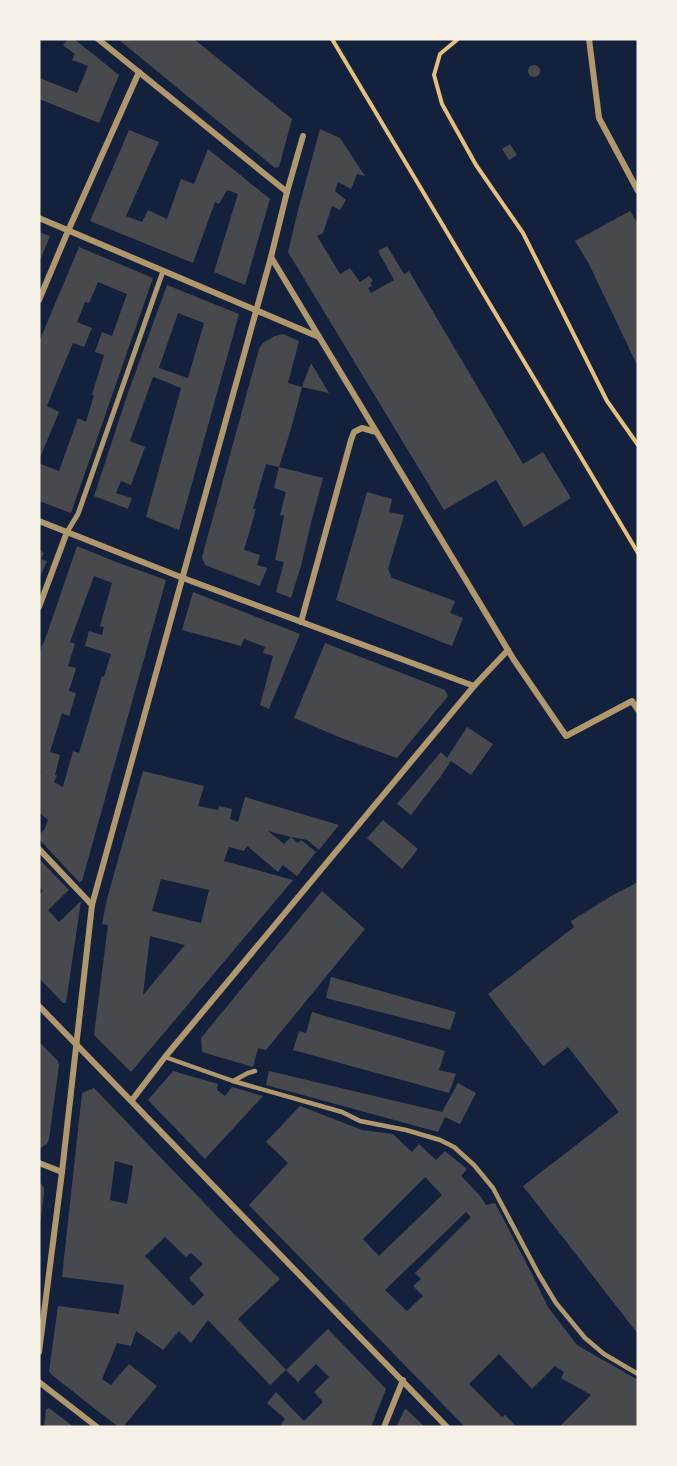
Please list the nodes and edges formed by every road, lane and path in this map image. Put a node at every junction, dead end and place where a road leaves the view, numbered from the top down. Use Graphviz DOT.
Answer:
graph roads {
  1 [pos="98,39"];
  2 [pos="332,39"];
  3 [pos="458,39"];
  4 [pos="589,39"];
  5 [pos="140,72"];
  6 [pos="303,136"];
  7 [pos="638,191"];
  8 [pos="287,192"];
  9 [pos="39,218"];
  10 [pos="68,231"];
  11 [pos="271,258"];
  12 [pos="163,272"];
  13 [pos="39,300"];
  14 [pos="256,311"];
  15 [pos="320,337"];
  16 [pos="376,432"];
  17 [pos="638,446"];
  18 [pos="39,521"];
  19 [pos="67,532"];
  20 [pos="638,553"];
  21 [pos="183,578"];
  22 [pos="39,607"];
  23 [pos="301,622"];
  24 [pos="508,650"];
  25 [pos="474,686"];
  26 [pos="635,699"];
  27 [pos="638,710"];
  28 [pos="39,849"];
  29 [pos="92,905"];
  30 [pos="39,1006"];
  31 [pos="76,1043"];
  32 [pos="165,1057"];
  33 [pos="255,1071"];
  34 [pos="233,1081"];
  35 [pos="132,1100"];
  36 [pos="39,1163"];
  37 [pos="62,1172"];
  38 [pos="39,1352"];
  39 [pos="638,1374"];
  40 [pos="403,1380"];
  41 [pos="39,1382"];
  42 [pos="97,1427"];
  43 [pos="384,1427"];
  44 [pos="447,1427"];
  1 -- 5 [label="street"];
  2 -- 20 [label="path"];
  3 -- 17 [label="path"];
  4 -- 7 [label="street"];
  5 -- 8 [label="street"];
  5 -- 10 [label="street"];
  6 -- 8 [label="street"];
  8 -- 11 [label="street"];
  9 -- 10 [label="street"];
  10 -- 12 [label="street"];
  10 -- 13 [label="street"];
  11 -- 14 [label="street"];
  11 -- 15 [label="street"];
  12 -- 14 [label="street"];
  12 -- 19 [label="street"];
  14 -- 15 [label="street"];
  14 -- 21 [label="street"];
  15 -- 16 [label="street"];
  16 -- 23 [label="street"];
  16 -- 24 [label="street"];
  18 -- 19 [label="street"];
  19 -- 21 [label="street"];
  19 -- 22 [label="street"];
  21 -- 23 [label="street"];
  21 -- 29 [label="street"];
  23 -- 25 [label="street"];
  24 -- 25 [label="street"];
  24 -- 26 [label="street"];
  25 -- 32 [label="street"];
  26 -- 27 [label="street"];
  28 -- 29 [label="street"];
  29 -- 31 [label="street"];
  30 -- 31 [label="street"];
  31 -- 35 [label="street"];
  31 -- 37 [label="street"];
  32 -- 34 [label="lane"];
  32 -- 35 [label="street"];
  33 -- 34 [label="lane"];
  34 -- 39 [label="lane"];
  35 -- 40 [label="street"];
  36 -- 37 [label="street"];
  37 -- 38 [label="street"];
  40 -- 43 [label="street"];
  40 -- 44 [label="street"];
  41 -- 42 [label="street"];
}
